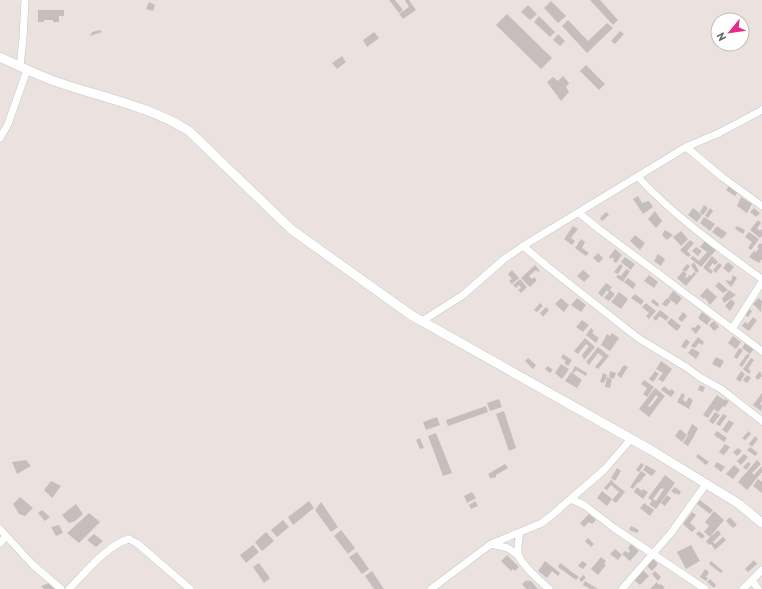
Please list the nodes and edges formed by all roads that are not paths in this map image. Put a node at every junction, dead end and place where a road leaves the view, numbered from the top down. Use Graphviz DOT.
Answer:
graph roads {
  1 [pos="25,0"];
  2 [pos="0,57"];
  3 [pos="23,69"];
  4 [pos="762,110"];
  5 [pos="0,138"];
  6 [pos="686,147"];
  7 [pos="638,177"];
  8 [pos="762,206"];
  9 [pos="579,213"];
  10 [pos="523,246"];
  11 [pos="762,279"];
  12 [pos="422,320"];
  13 [pos="732,329"];
  14 [pos="762,351"];
  15 [pos="762,421"];
  16 [pos="631,439"];
  17 [pos="706,484"];
  18 [pos="571,499"];
  19 [pos="762,523"];
  20 [pos="0,529"];
  21 [pos="520,532"];
  22 [pos="6,536"];
  23 [pos="0,543"];
  24 [pos="491,544"];
  25 [pos="653,555"];
  26 [pos="519,556"];
  27 [pos="762,570"];
  28 [pos="752,580"];
  29 [pos="61,589"];
  30 [pos="69,589"];
  31 [pos="190,589"];
  32 [pos="431,589"];
  33 [pos="549,589"];
  34 [pos="622,589"];
  35 [pos="705,589"];
  36 [pos="743,589"];
  37 [pos="758,589"];
  1 -- 3 [label="street"];
  2 -- 3 [label="main road"];
  3 -- 5 [label="street"];
  3 -- 12 [label="main road"];
  4 -- 6 [label="street"];
  6 -- 7 [label="street"];
  6 -- 8 [label="street"];
  7 -- 9 [label="street"];
  7 -- 11 [label="street"];
  9 -- 10 [label="street"];
  9 -- 13 [label="street"];
  10 -- 12 [label="street"];
  10 -- 15 [label="street"];
  11 -- 13 [label="street"];
  12 -- 16 [label="main road"];
  13 -- 14 [label="street"];
  16 -- 17 [label="main road"];
  16 -- 18 [label="street"];
  17 -- 19 [label="main road"];
  17 -- 25 [label="street"];
  18 -- 21 [label="street"];
  18 -- 25 [label="street"];
  20 -- 22 [label="street"];
  21 -- 24 [label="street"];
  21 -- 26 [label="street"];
  22 -- 23 [label="street"];
  22 -- 29 [label="street"];
  24 -- 26 [label="street"];
  24 -- 32 [label="street"];
  25 -- 34 [label="street"];
  25 -- 35 [label="street"];
  26 -- 33 [label="street"];
  27 -- 28 [label="street"];
  28 -- 36 [label="street"];
  28 -- 37 [label="street"];
  30 -- 31 [label="street"];
}
